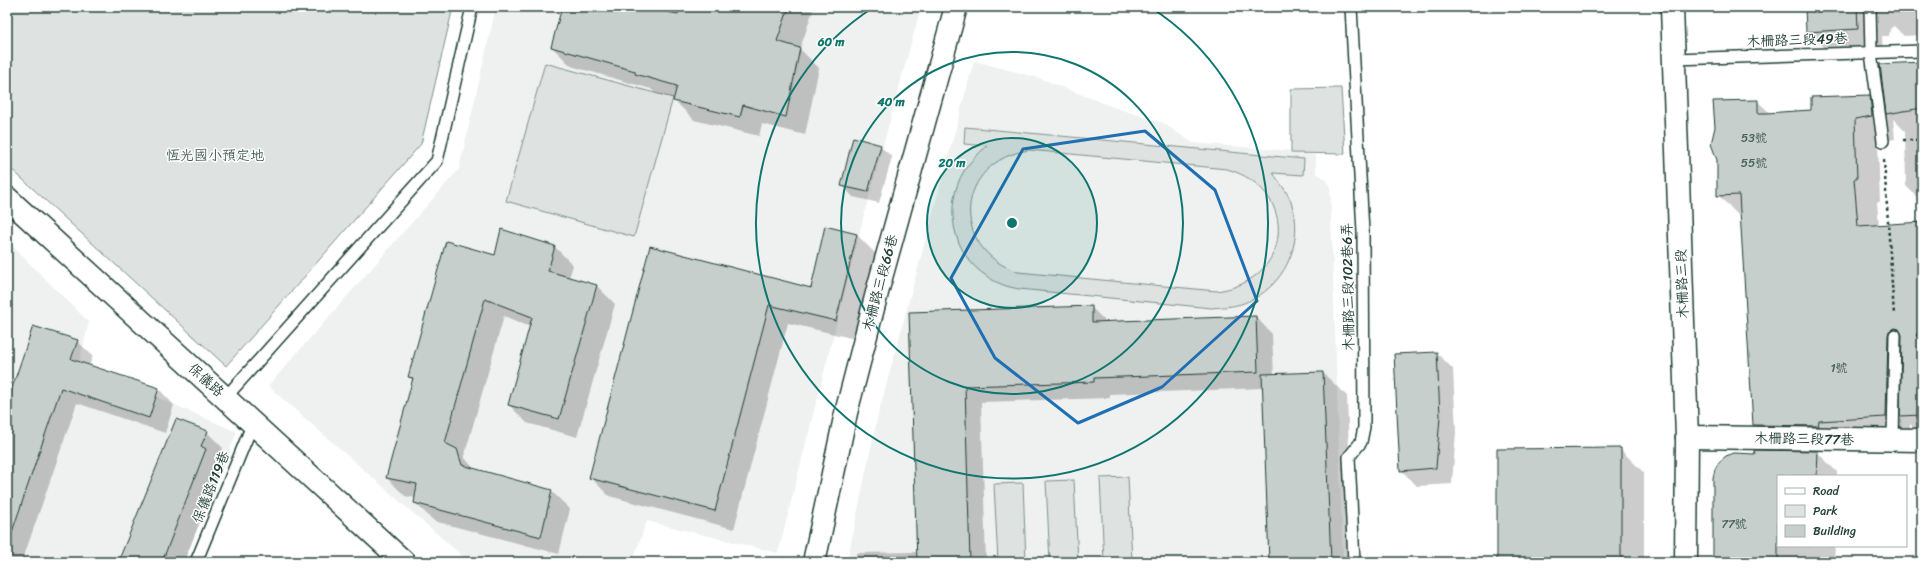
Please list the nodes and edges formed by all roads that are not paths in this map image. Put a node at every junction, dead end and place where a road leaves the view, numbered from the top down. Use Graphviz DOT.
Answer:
graph roads {
  1 [pos="472,7"];
  2 [pos="956,7"];
  3 [pos="1351,7"];
  4 [pos="1672,7"];
  5 [pos="1870,7"];
  6 [pos="1922,51"];
  7 [pos="1871,53"];
  8 [pos="1674,59"];
  9 [pos="1883,141"];
  10 [pos="7,198"];
  11 [pos="1895,335"];
  12 [pos="226,398"];
  13 [pos="253,423"];
  14 [pos="1687,437"];
  15 [pos="1892,440"];
  16 [pos="1922,440"];
  17 [pos="196,562"];
  18 [pos="404,562"];
  19 [pos="814,562"];
  20 [pos="1354,562"];
  21 [pos="1686,562"];
  1 -- 12 [label="lane"];
  2 -- 19 [label="street, 木柵路三段66巷"];
  3 -- 20 [label="lane, 木柵路三段102巷6弄"];
  4 -- 8 [label="street, 木柵路三段"];
  5 -- 7 [label="lane"];
  6 -- 7 [label="lane, 木柵路三段49巷"];
  7 -- 8 [label="lane, 木柵路三段49巷"];
  7 -- 9 [label="lane"];
  8 -- 14 [label="street, 木柵路三段"];
  10 -- 12 [label="street, 保儀路"];
  11 -- 15 [label="lane"];
  12 -- 13 [label="street, 保儀路"];
  13 -- 17 [label="lane, 保儀路119巷"];
  13 -- 18 [label="street, 保儀路"];
  14 -- 15 [label="street, 木柵路三段77巷"];
  14 -- 21 [label="street, 木柵路三段"];
  15 -- 16 [label="street, 木柵路三段77巷"];
}
